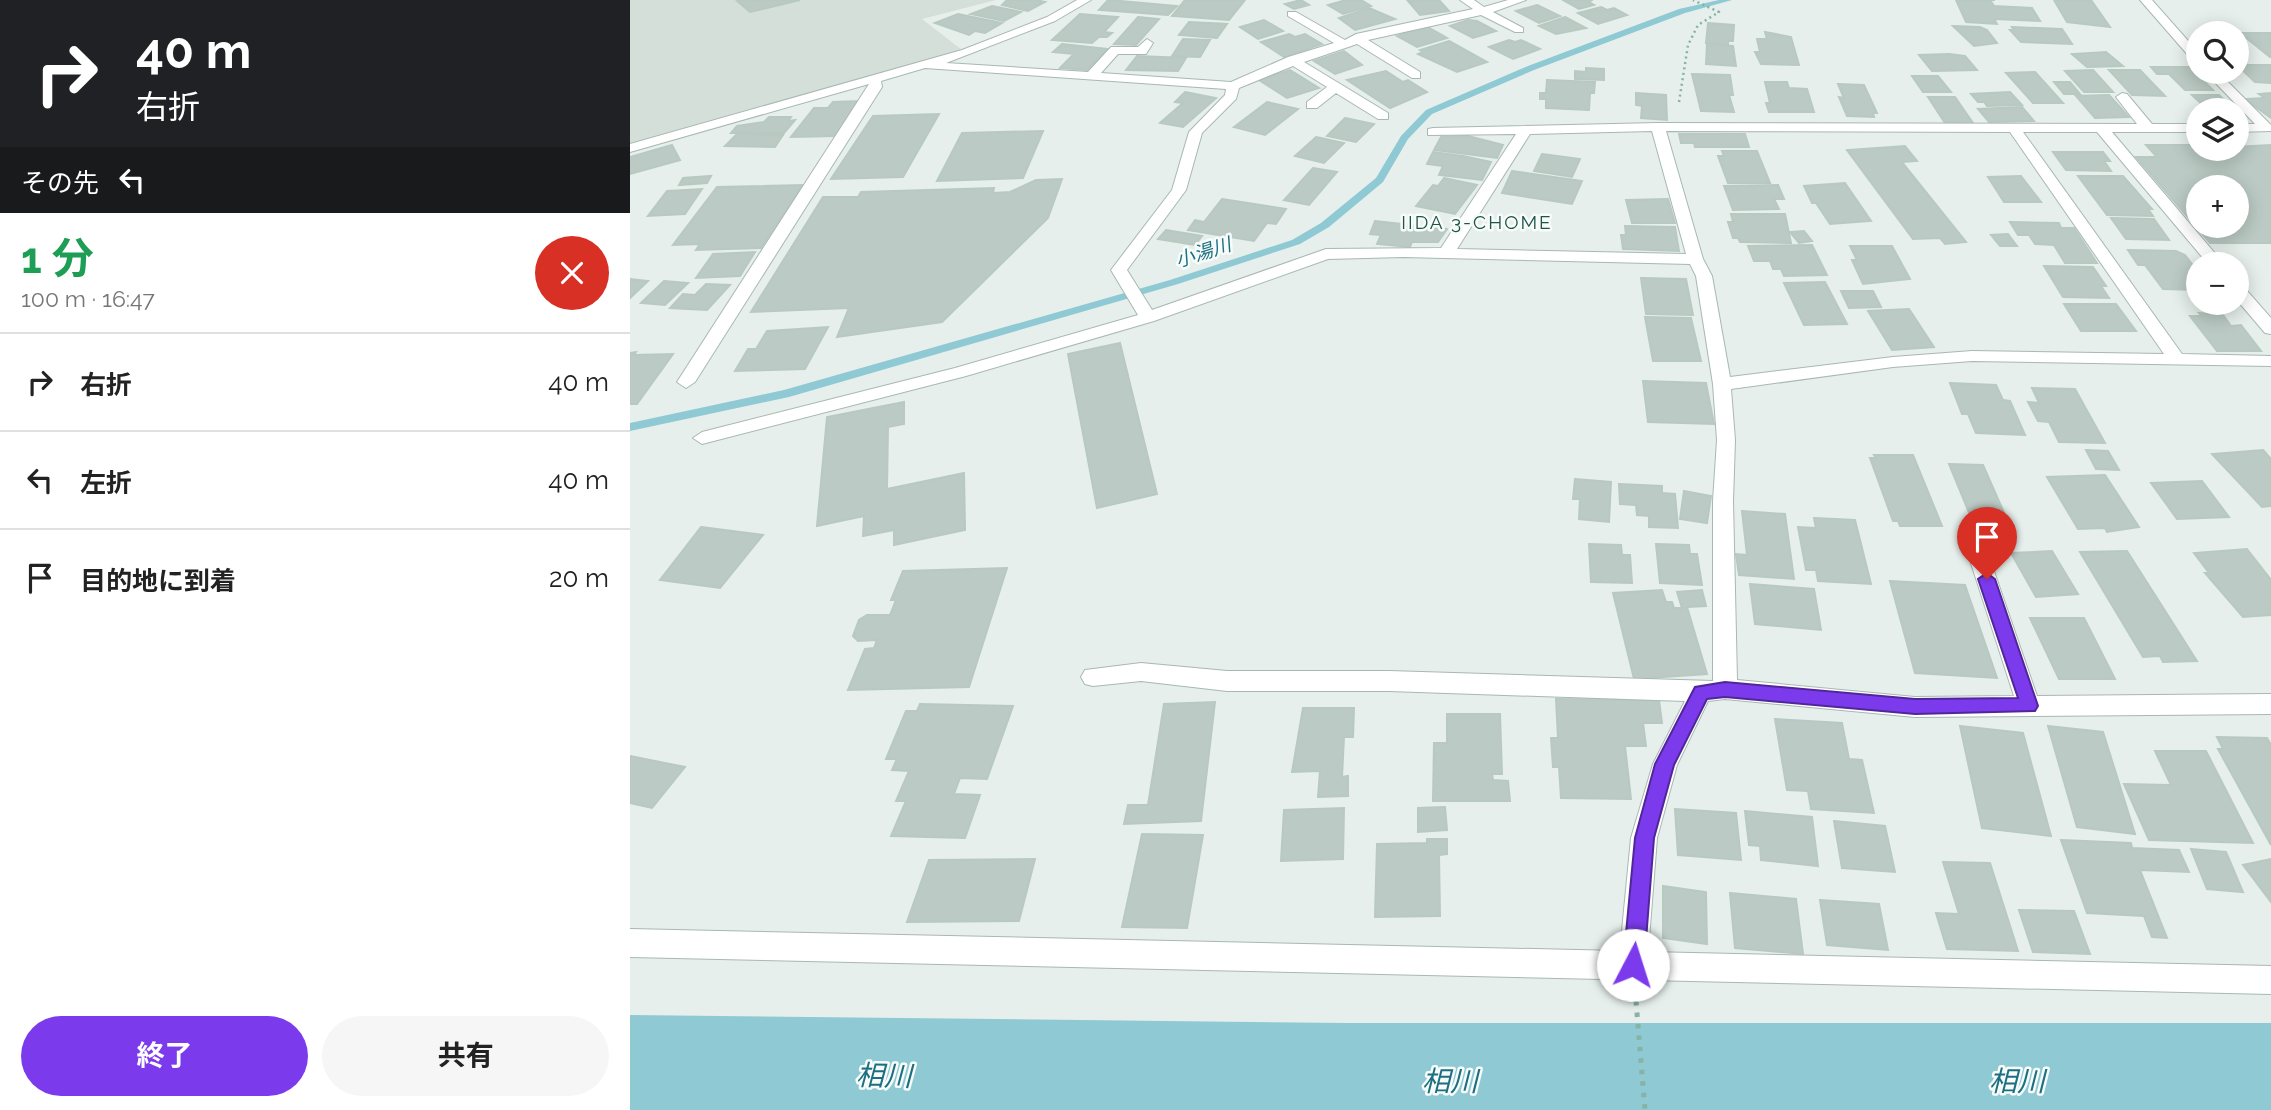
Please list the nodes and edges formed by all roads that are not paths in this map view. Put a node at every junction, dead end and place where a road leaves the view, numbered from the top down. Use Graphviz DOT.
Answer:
graph roads {
  1 [pos="1085,0"];
  2 [pos="1466,0"];
  3 [pos="1520,0"];
  4 [pos="2146,0"];
  5 [pos="1483,11"];
  6 [pos="1292,14"];
  7 [pos="1519,30"];
  8 [pos="1356,38"];
  9 [pos="1147,43"];
  10 [pos="1342,43"];
  11 [pos="2186,45"];
  12 [pos="1292,60"];
  13 [pos="926,65"];
  14 [pos="1416,75"];
  15 [pos="1092,76"];
  16 [pos="874,79"];
  17 [pos="2223,84"];
  18 [pos="1233,86"];
  19 [pos="1336,87"];
  20 [pos="2122,97"];
  21 [pos="2237,98"];
  22 [pos="1312,105"];
  23 [pos="2249,111"];
  24 [pos="1383,116"];
  25 [pos="1666,128"];
  26 [pos="2014,128"];
  27 [pos="2101,128"];
  28 [pos="2148,128"];
  29 [pos="2186,128"];
  30 [pos="2249,128"];
  31 [pos="1526,130"];
  32 [pos="1433,132"];
  33 [pos="630,148"];
  34 [pos="2206,252"];
  35 [pos="1446,253"];
  36 [pos="1695,259"];
  37 [pos="2249,303"];
  38 [pos="1146,313"];
  39 [pos="2271,329"];
  40 [pos="2177,359"];
  41 [pos="2271,361"];
  42 [pos="686,382"];
  43 [pos="1722,384"];
  44 [pos="702,438"];
  45 [pos="1978,554"];
  46 [pos="1093,677"];
  47 [pos="1713,691"];
  48 [pos="2271,704"];
  49 [pos="2029,706"];
  50 [pos="630,943"];
  51 [pos="1633,965"];
  52 [pos="2271,979"];
  1 -- 13 [label="street"];
  2 -- 5 [label="street"];
  3 -- 5 [label="street"];
  4 -- 11 [label="street"];
  5 -- 7 [label="street"];
  5 -- 8 [label="street"];
  6 -- 10 [label="street"];
  8 -- 10 [label="street"];
  8 -- 14 [label="street"];
  9 -- 15 [label="street"];
  10 -- 12 [label="street"];
  12 -- 18 [label="street"];
  12 -- 19 [label="street"];
  13 -- 15 [label="street"];
  13 -- 16 [label="street"];
  15 -- 18 [label="street"];
  16 -- 33 [label="street"];
  16 -- 42 [label="street"];
  17 -- 21 [label="street"];
  18 -- 38 [label="street"];
  19 -- 22 [label="street"];
  19 -- 24 [label="street"];
  20 -- 28 [label="street"];
  23 -- 30 [label="street"];
  25 -- 26 [label="street"];
  25 -- 31 [label="street"];
  25 -- 36 [label="street"];
  26 -- 27 [label="street"];
  26 -- 40 [label="street"];
  27 -- 28 [label="street"];
  27 -- 34 [label="street"];
  28 -- 29 [label="street"];
  31 -- 32 [label="street"];
  31 -- 35 [label="street"];
  35 -- 36 [label="street"];
  35 -- 38 [label="street"];
  36 -- 43 [label="street"];
  37 -- 39 [label="street"];
  38 -- 44 [label="street"];
  40 -- 41 [label="street"];
  40 -- 43 [label="street"];
  43 -- 47 [label="street"];
  45 -- 49 [label="street"];
  46 -- 47 [label="street"];
  47 -- 49 [label="street"];
  47 -- 51 [label="street"];
  48 -- 49 [label="street"];
  50 -- 51 [label="street"];
  51 -- 52 [label="street"];
}
